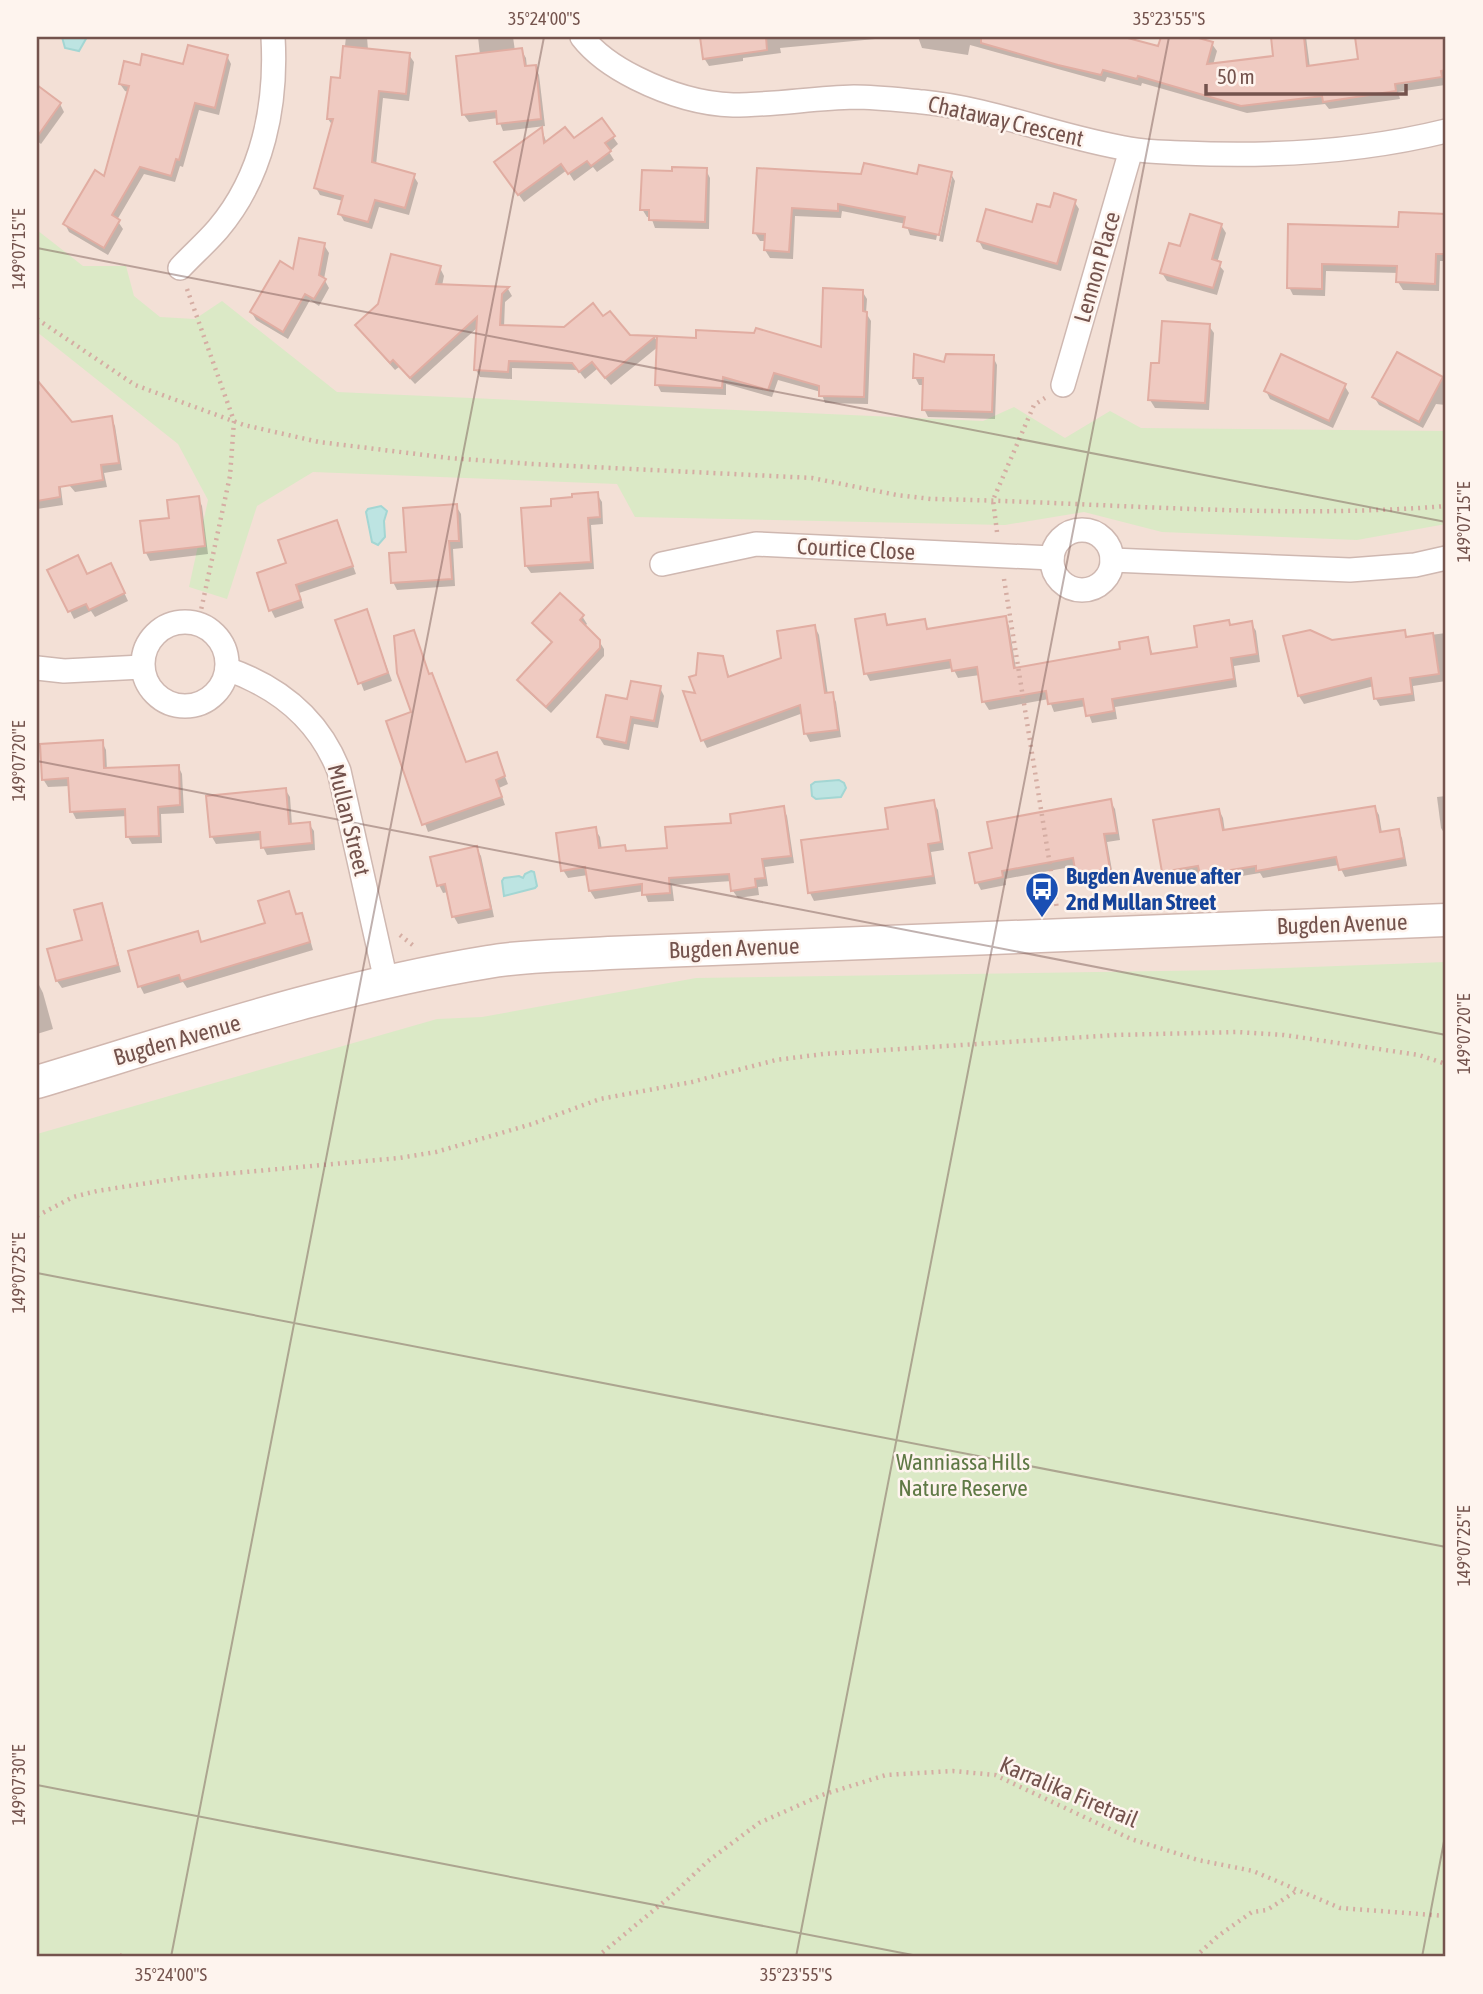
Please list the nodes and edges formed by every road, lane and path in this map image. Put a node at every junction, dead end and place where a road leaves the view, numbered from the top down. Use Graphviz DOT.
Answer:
graph roads {
  1 [pos="273,37"];
  2 [pos="582,37"];
  3 [pos="1446,131"];
  4 [pos="1131,150"];
  5 [pos="180,268"];
  6 [pos="37,319"];
  7 [pos="1063,385"];
  8 [pos="233,421"];
  9 [pos="993,500"];
  10 [pos="1446,506"];
  11 [pos="1052,558"];
  12 [pos="1446,558"];
  13 [pos="1112,561"];
  14 [pos="662,564"];
  15 [pos="1006,591"];
  16 [pos="198,624"];
  17 [pos="142,667"];
  18 [pos="37,668"];
  19 [pos="227,669"];
  20 [pos="1058,918"];
  21 [pos="1446,920"];
  22 [pos="386,981"];
  23 [pos="1446,1064"];
  24 [pos="37,1082"];
  25 [pos="37,1216"];
  26 [pos="1298,1889"];
  27 [pos="1446,1916"];
  28 [pos="113,1957"];
  29 [pos="125,1957"];
  30 [pos="597,1957"];
  31 [pos="1195,1957"];
  1 -- 5 [label="street"];
  2 -- 4 [label="street, Chataway Crescent"];
  3 -- 4 [label="street, Chataway Crescent"];
  4 -- 7 [label="street, Lennon Place"];
  5 -- 8 [label="path"];
  6 -- 8 [label="path"];
  7 -- 9 [label="path"];
  8 -- 9 [label="path"];
  8 -- 16 [label="path"];
  9 -- 10 [label="path"];
  11 -- 13 [label="street"];
  11 -- 13 [label="street"];
  11 -- 14 [label="street, Courtice Close"];
  12 -- 13 [label="street"];
  15 -- 20 [label="path"];
  16 -- 17 [label="street"];
  16 -- 19 [label="street"];
  17 -- 18 [label="street"];
  17 -- 19 [label="street"];
  19 -- 22 [label="street, Mullan Street"];
  21 -- 22 [label="street, Bugden Avenue"];
  22 -- 24 [label="street, Bugden Avenue"];
  23 -- 25 [label="path"];
  26 -- 27 [label="path, Karralika Firetrail"];
  26 -- 30 [label="path, Karralika Firetrail"];
  26 -- 31 [label="path"];
  28 -- 29 [label="path"];
}
